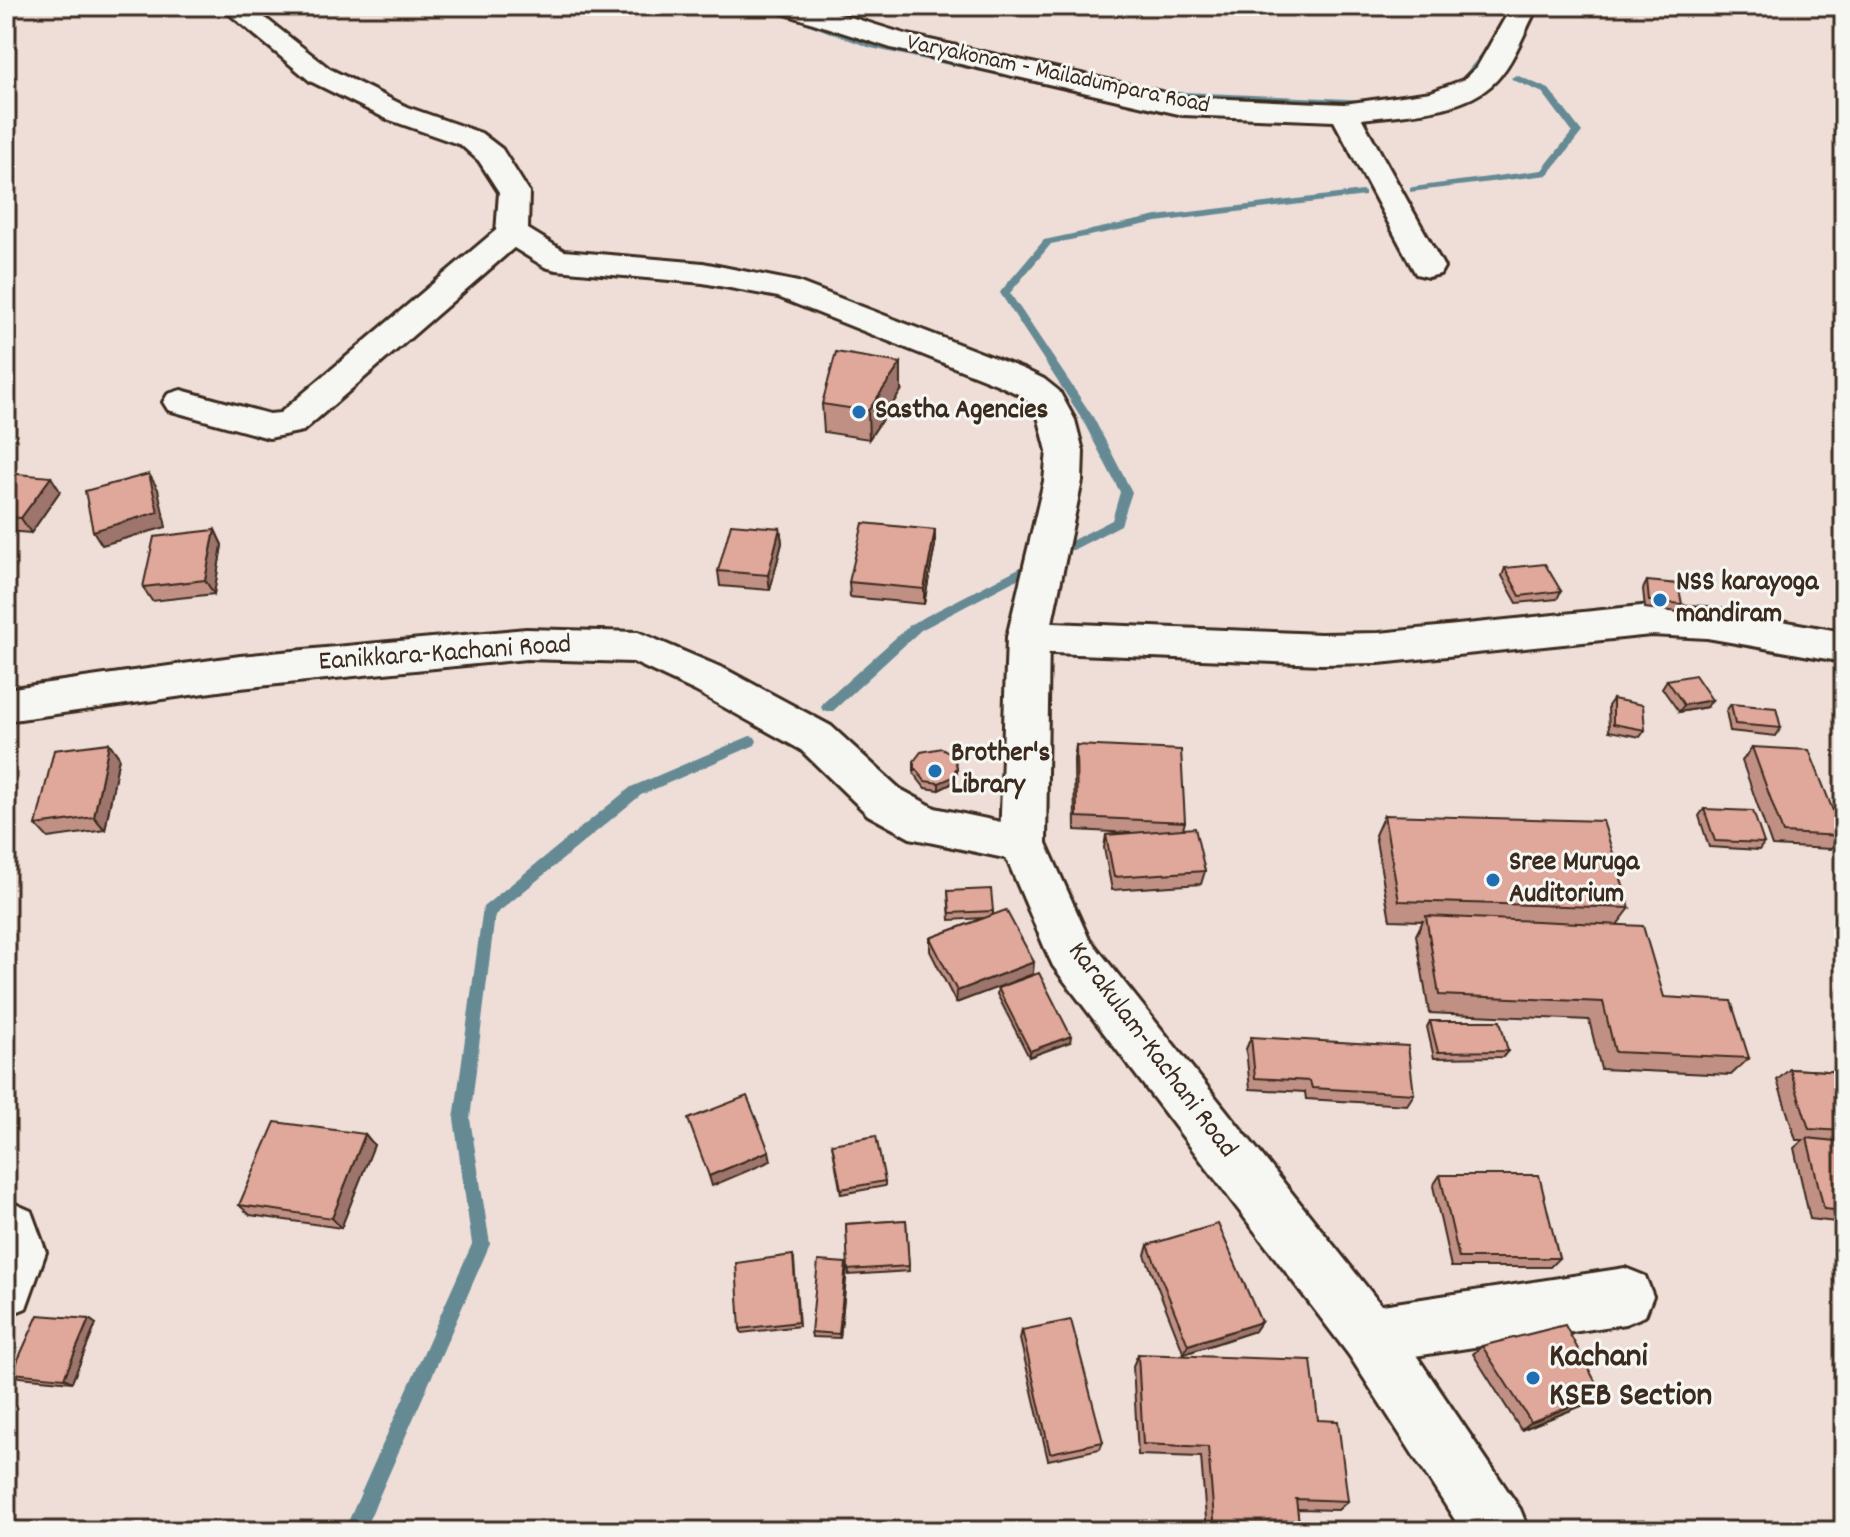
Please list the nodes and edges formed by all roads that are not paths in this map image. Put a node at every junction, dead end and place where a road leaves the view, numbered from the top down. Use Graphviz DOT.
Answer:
graph roads {
  1 [pos="233,6"];
  2 [pos="788,6"];
  3 [pos="1525,6"];
  4 [pos="1344,113"];
  5 [pos="512,233"];
  6 [pos="1428,267"];
  7 [pos="181,402"];
  8 [pos="1028,637"];
  9 [pos="1844,647"];
  10 [pos="6,705"];
  11 [pos="1023,843"];
  12 [pos="6,1227"];
  13 [pos="6,1288"];
  14 [pos="1625,1296"];
  15 [pos="1369,1335"];
  16 [pos="1498,1531"];
  1 -- 5 [label="street"];
  2 -- 4 [label="street, Varyakonam - Mailadumpara Road"];
  3 -- 4 [label="street, Varyakonam - Mailadumpara Road"];
  4 -- 6 [label="street"];
  5 -- 7 [label="street"];
  5 -- 8 [label="street, Karakulam-Kachani Road"];
  8 -- 9 [label="street"];
  8 -- 11 [label="street, Karakulam-Kachani Road"];
  10 -- 11 [label="street, Eanikkara-Kachani Road"];
  11 -- 15 [label="street, Karakulam-Kachani Road"];
  12 -- 13 [label="street"];
  14 -- 15 [label="street"];
  15 -- 16 [label="street, Karakulam-Kachani Road"];
}
